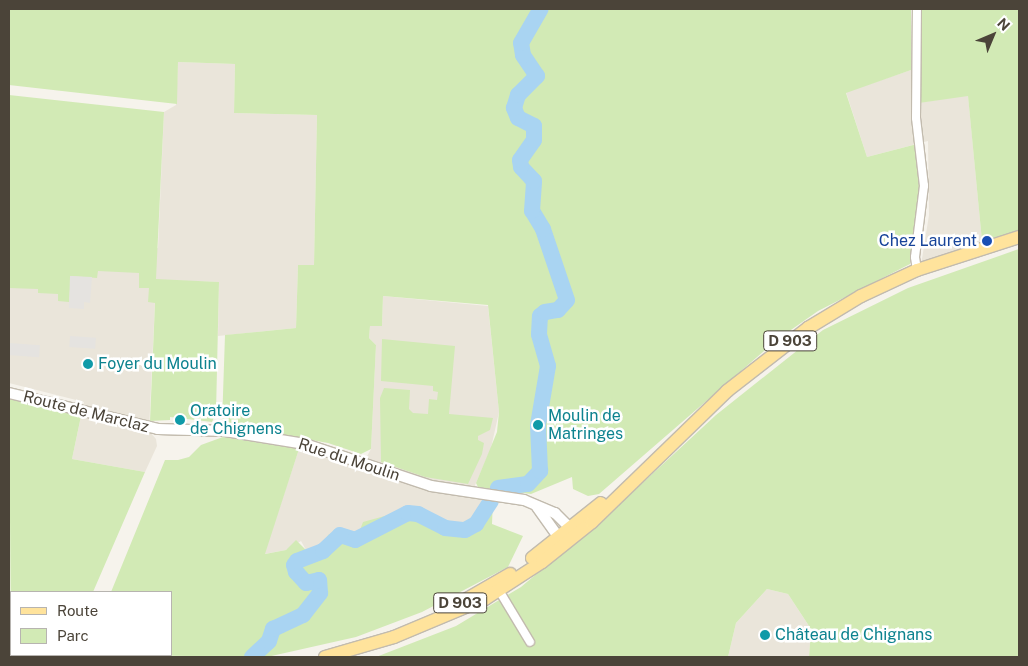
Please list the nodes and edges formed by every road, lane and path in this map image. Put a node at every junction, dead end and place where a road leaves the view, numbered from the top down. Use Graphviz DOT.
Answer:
graph roads {
  1 [pos="917,9"];
  2 [pos="1019,237"];
  3 [pos="917,270"];
  4 [pos="9,393"];
  5 [pos="164,430"];
  6 [pos="533,503"];
  7 [pos="574,531"];
  8 [pos="562,541"];
  9 [pos="497,587"];
  10 [pos="530,642"];
  11 [pos="50,656"];
  12 [pos="60,657"];
  13 [pos="325,657"];
  1 -- 3 [label="street"];
  2 -- 3 [label="main road, D 903"];
  3 -- 7 [label="main road, D 903"];
  4 -- 5 [label="street, Route de Marclaz"];
  5 -- 6 [label="street, Rue du Moulin"];
  6 -- 7 [label="street, Rue du Moulin"];
  6 -- 8 [label="street"];
  7 -- 8 [label="main road, D 903"];
  8 -- 9 [label="main road, D 903"];
  9 -- 10 [label="street"];
  9 -- 13 [label="main road, D 903"];
  11 -- 12 [label="main road"];
}
